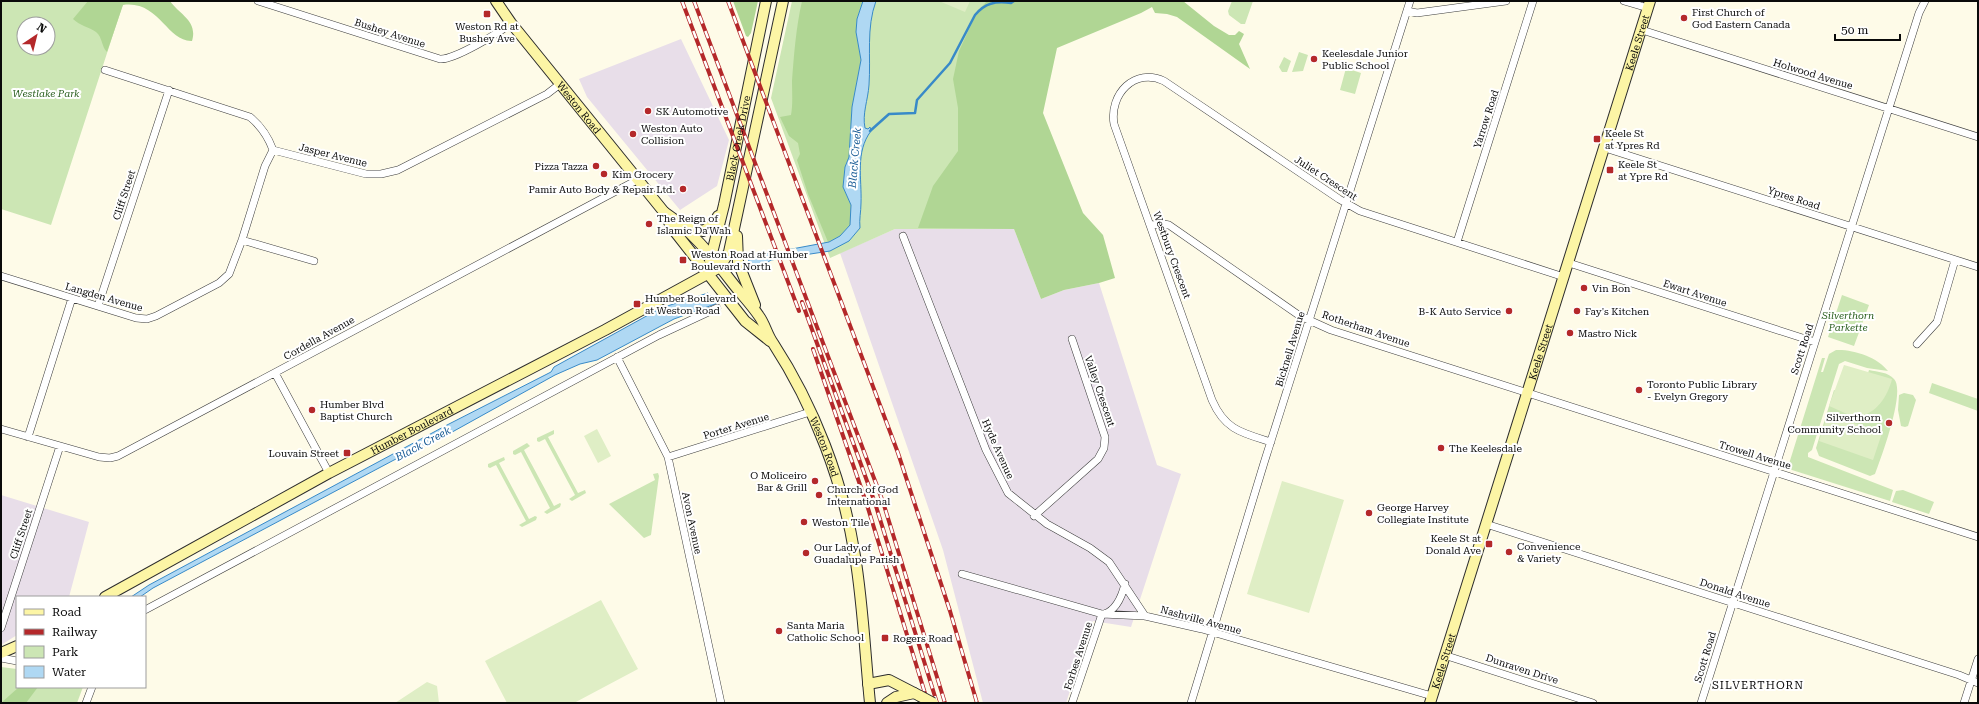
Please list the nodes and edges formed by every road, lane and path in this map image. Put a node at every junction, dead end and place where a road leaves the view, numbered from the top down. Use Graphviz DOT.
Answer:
graph roads {
  1 [pos="258,1"];
  2 [pos="496,1"];
  3 [pos="766,1"];
  4 [pos="783,1"];
  5 [pos="1410,1"];
  6 [pos="1506,1"];
  7 [pos="1533,1"];
  8 [pos="1624,1"];
  9 [pos="1925,1"];
  10 [pos="1649,4"];
  11 [pos="1407,11"];
  12 [pos="511,23"];
  13 [pos="1642,30"];
  14 [pos="105,70"];
  15 [pos="1164,81"];
  16 [pos="560,84"];
  17 [pos="169,90"];
  18 [pos="1890,109"];
  19 [pos="1978,137"];
  20 [pos="1605,148"];
  21 [pos="273,150"];
  22 [pos="637,180"];
  23 [pos="1346,204"];
  24 [pos="724,205"];
  25 [pos="738,210"];
  26 [pos="664,212"];
  27 [pos="679,222"];
  28 [pos="1150,225"];
  29 [pos="1852,227"];
  30 [pos="903,236"];
  31 [pos="242,240"];
  32 [pos="1457,242"];
  33 [pos="1955,260"];
  34 [pos="314,261"];
  35 [pos="1569,263"];
  36 [pos="709,266"];
  37 [pos="720,267"];
  38 [pos="1978,268"];
  39 [pos="1,276"];
  40 [pos="1564,277"];
  41 [pos="72,298"];
  42 [pos="98,306"];
  43 [pos="717,308"];
  44 [pos="760,316"];
  45 [pos="1310,320"];
  46 [pos="1072,339"];
  47 [pos="772,342"];
  48 [pos="1815,342"];
  49 [pos="1917,344"];
  50 [pos="617,358"];
  51 [pos="275,373"];
  52 [pos="1527,392"];
  53 [pos="810,412"];
  54 [pos="1,429"];
  55 [pos="28,437"];
  56 [pos="1271,442"];
  57 [pos="60,446"];
  58 [pos="668,457"];
  59 [pos="1774,472"];
  60 [pos="329,473"];
  61 [pos="1034,516"];
  62 [pos="1486,524"];
  63 [pos="1978,537"];
  64 [pos="962,574"];
  65 [pos="1125,584"];
  66 [pos="107,596"];
  67 [pos="1732,603"];
  68 [pos="146,609"];
  69 [pos="1102,614"];
  70 [pos="1145,616"];
  71 [pos="1,628"];
  72 [pos="1213,632"];
  73 [pos="16,646"];
  74 [pos="1,653"];
  75 [pos="1444,654"];
  76 [pos="1,658"];
  77 [pos="1978,660"];
  78 [pos="16,661"];
  79 [pos="1975,682"];
  80 [pos="868,684"];
  81 [pos="92,688"];
  82 [pos="917,695"];
  83 [pos="1431,700"];
  84 [pos="86,703"];
  85 [pos="721,703"];
  86 [pos="870,703"];
  87 [pos="887,703"];
  88 [pos="933,703"];
  89 [pos="1072,703"];
  90 [pos="1191,703"];
  91 [pos="1593,703"];
  92 [pos="1701,703"];
  93 [pos="1964,703"];
  1 -- 12 [label="street, Bushey Avenue"];
  2 -- 12 [label="main road, Weston Road"];
  3 -- 24 [label="main road, Black Creek Drive"];
  4 -- 25 [label="main road, Black Creek Drive"];
  5 -- 11 [label="street, Bicknell Avenue"];
  6 -- 11 [label="street"];
  7 -- 32 [label="street, Yarrow Road"];
  8 -- 10 [label="street"];
  9 -- 18 [label="street, Scott Road"];
  10 -- 13 [label="main road, Keele Street"];
  11 -- 23 [label="street, Bicknell Avenue"];
  12 -- 16 [label="main road, Weston Road"];
  13 -- 18 [label="street, Holwood Avenue"];
  13 -- 20 [label="main road, Keele Street"];
  14 -- 17 [label="street"];
  15 -- 23 [label="street, Juliet Crescent"];
  15 -- 28 [label="street, Westbury Crescent"];
  16 -- 21 [label="street, Jasper Avenue"];
  16 -- 22 [label="main road, Weston Road"];
  17 -- 21 [label="street"];
  17 -- 42 [label="street, Cliff Street"];
  18 -- 19 [label="street, Holwood Avenue"];
  18 -- 29 [label="street, Scott Road"];
  20 -- 29 [label="street, Ypres Road"];
  20 -- 35 [label="main road, Keele Street"];
  21 -- 31 [label="street, Langden Avenue"];
  22 -- 26 [label="main road, Weston Road"];
  22 -- 51 [label="street, Cordella Avenue"];
  23 -- 32 [label="street, Juliet Crescent"];
  23 -- 45 [label="street, Bicknell Avenue"];
  24 -- 27 [label="main road"];
  24 -- 36 [label="main road, Black Creek Drive"];
  25 -- 37 [label="main road, Black Creek Drive"];
  25 -- 44 [label="main road"];
  26 -- 27 [label="main road, Weston Road"];
  26 -- 36 [label="main road, Weston Road"];
  27 -- 36 [label="main road, Weston Road"];
  28 -- 45 [label="street, Rotherham Avenue"];
  28 -- 56 [label="street, Westbury Crescent"];
  29 -- 33 [label="street, Ypres Road"];
  29 -- 48 [label="street, Scott Road"];
  30 -- 61 [label="street, Hyde Avenue"];
  31 -- 34 [label="street"];
  31 -- 42 [label="street, Langden Avenue"];
  32 -- 40 [label="street, Juliet Crescent"];
  33 -- 38 [label="street, Ypres Road"];
  33 -- 49 [label="street"];
  35 -- 40 [label="main road, Keele Street"];
  35 -- 48 [label="street, Ewart Avenue"];
  36 -- 37 [label="main road, Weston Road"];
  36 -- 37 [label="main road, Humber Boulevard"];
  36 -- 47 [label="main road, Weston Road"];
  36 -- 60 [label="main road, Humber Boulevard"];
  37 -- 44 [label="main road, Weston Road"];
  39 -- 41 [label="street, Langden Avenue"];
  40 -- 52 [label="main road, Keele Street"];
  41 -- 42 [label="street, Langden Avenue"];
  41 -- 55 [label="street"];
  43 -- 50 [label="street"];
  44 -- 47 [label="main road, Weston Road"];
  45 -- 52 [label="street, Rotherham Avenue"];
  45 -- 56 [label="street, Bicknell Avenue"];
  46 -- 61 [label="street, Valley Crescent"];
  47 -- 53 [label="main road, Weston Road"];
  48 -- 59 [label="street, Scott Road"];
  50 -- 58 [label="street, Avon Avenue"];
  50 -- 68 [label="street"];
  51 -- 57 [label="street, Cordella Avenue"];
  51 -- 60 [label="street"];
  52 -- 59 [label="street, Trowell Avenue"];
  52 -- 62 [label="main road, Keele Street"];
  53 -- 58 [label="street, Porter Avenue"];
  53 -- 80 [label="main road, Weston Road"];
  54 -- 55 [label="street, Cordella Avenue"];
  55 -- 57 [label="street, Cordella Avenue"];
  56 -- 72 [label="street, Bicknell Avenue"];
  57 -- 71 [label="street, Cliff Street"];
  58 -- 85 [label="street, Avon Avenue"];
  59 -- 63 [label="street, Trowell Avenue"];
  59 -- 67 [label="street, Scott Road"];
  60 -- 66 [label="main road, Humber Boulevard"];
  61 -- 65 [label="street, Hyde Avenue"];
  62 -- 67 [label="street, Donald Avenue"];
  62 -- 75 [label="main road, Keele Street"];
  64 -- 69 [label="street, Nashville Avenue"];
  65 -- 69 [label="street"];
  65 -- 70 [label="street, Hyde Avenue"];
  67 -- 79 [label="street, Donald Avenue"];
  67 -- 92 [label="street, Scott Road"];
  69 -- 70 [label="street, Nashville Avenue"];
  69 -- 89 [label="street, Forbes Avenue"];
  70 -- 72 [label="street, Nashville Avenue"];
  72 -- 83 [label="street, Nashville Avenue"];
  72 -- 90 [label="street, Bicknell Avenue"];
  73 -- 74 [label="main road"];
  75 -- 83 [label="main road, Keele Street"];
  75 -- 91 [label="street, Dunraven Drive"];
  76 -- 78 [label="street"];
  77 -- 79 [label="street"];
  79 -- 93 [label="street"];
  80 -- 82 [label="main road"];
  80 -- 86 [label="main road, Weston Road"];
  81 -- 84 [label="street"];
  82 -- 87 [label="main road"];
  82 -- 88 [label="main road, bridge"];
}
